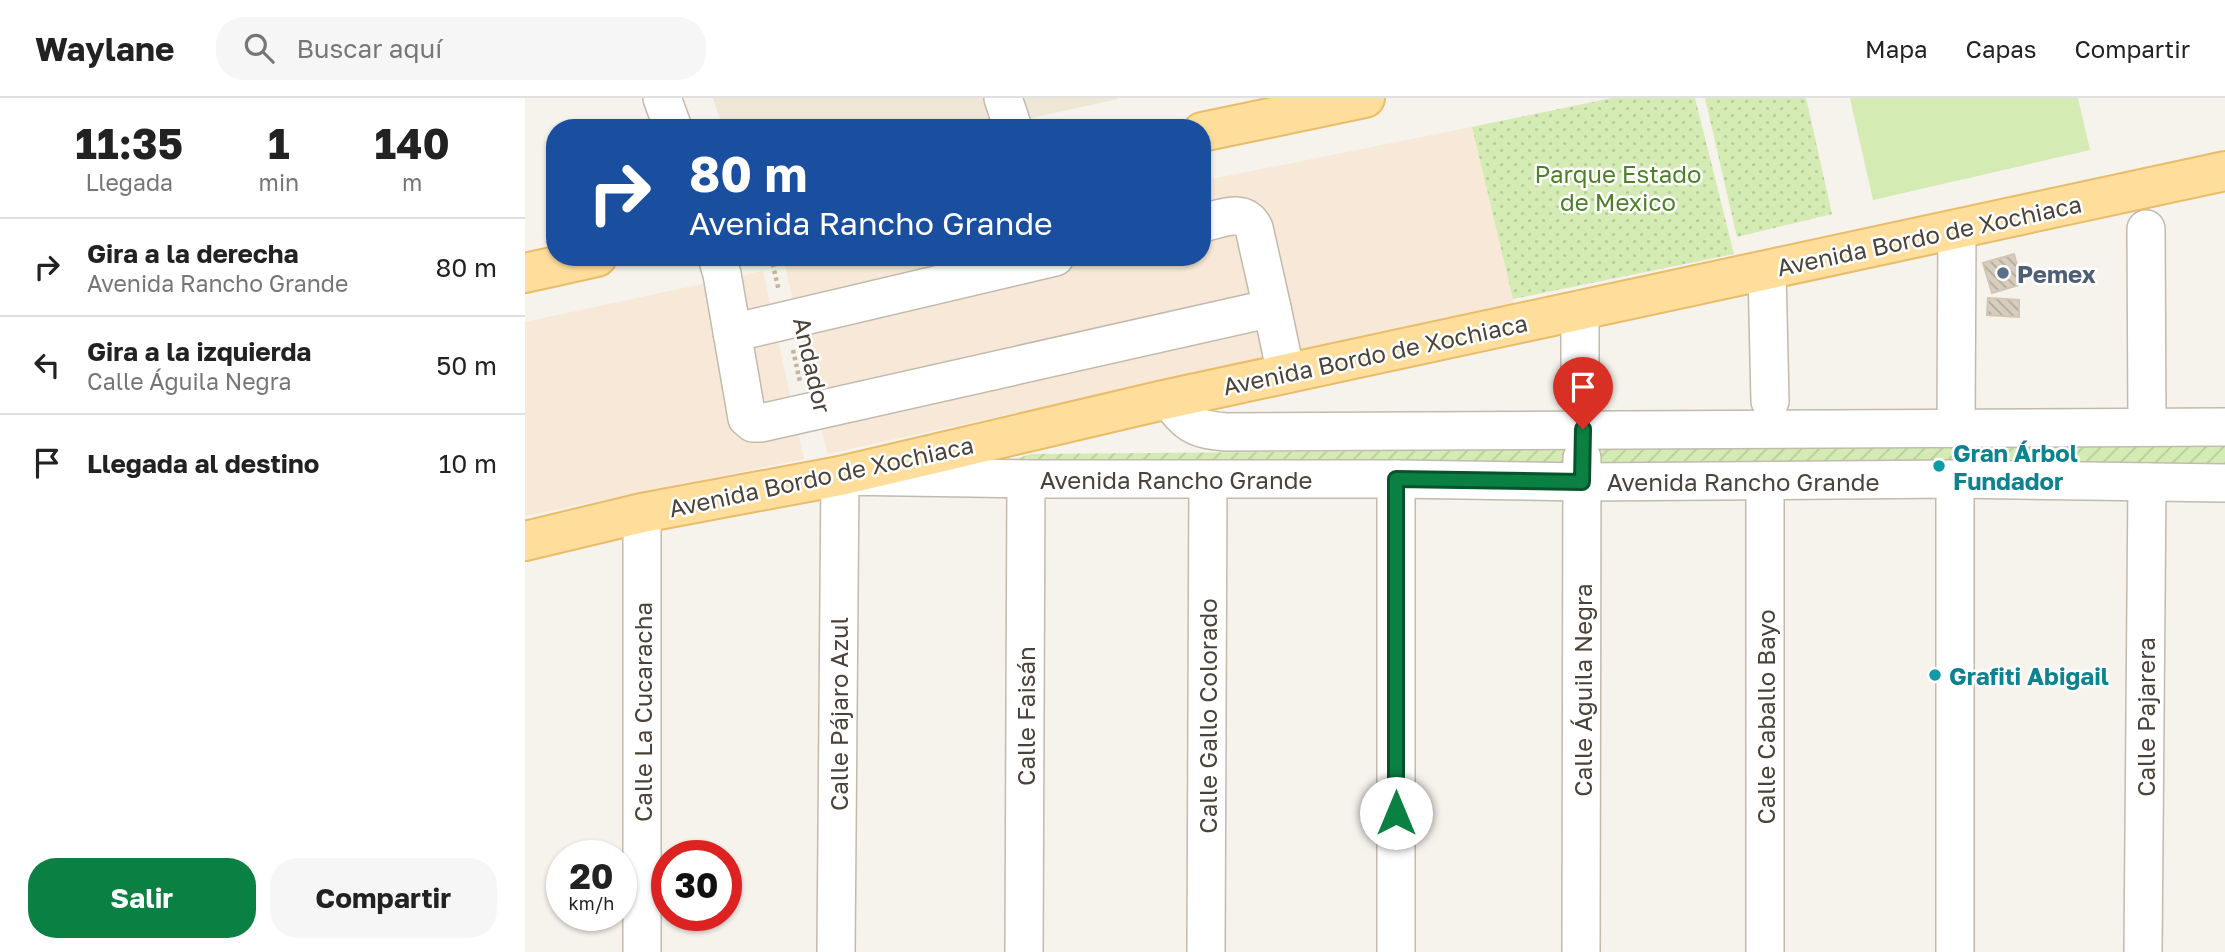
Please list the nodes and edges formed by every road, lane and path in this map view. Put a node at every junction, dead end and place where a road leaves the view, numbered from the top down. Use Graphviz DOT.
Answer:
graph roads {
  1 [pos="662,98"];
  2 [pos="1003,98"];
  3 [pos="1365,98"];
  4 [pos="670,119"];
  5 [pos="1010,119"];
  6 [pos="1211,130"];
  7 [pos="2225,171"];
  8 [pos="1211,221"];
  9 [pos="1957,229"];
  10 [pos="2146,229"];
  11 [pos="554,266"];
  12 [pos="719,266"];
  13 [pos="773,266"];
  14 [pos="1017,266"];
  15 [pos="1767,271"];
  16 [pos="525,272"];
  17 [pos="1272,308"];
  18 [pos="1580,310"];
  19 [pos="786,320"];
  20 [pos="732,332"];
  21 [pos="1286,374"];
  22 [pos="1580,391"];
  23 [pos="1168,400"];
  24 [pos="1770,401"];
  25 [pos="808,413"];
  26 [pos="2147,426"];
  27 [pos="2225,427"];
  28 [pos="1583,429"];
  29 [pos="1957,429"];
  30 [pos="840,476"];
  31 [pos="1396,479"];
  32 [pos="1026,480"];
  33 [pos="1208,480"];
  34 [pos="1955,480"];
  35 [pos="1765,481"];
  36 [pos="1582,482"];
  37 [pos="2147,482"];
  38 [pos="2225,482"];
  39 [pos="642,513"];
  40 [pos="525,541"];
  41 [pos="642,952"];
  42 [pos="836,952"];
  43 [pos="1024,952"];
  44 [pos="1206,952"];
  45 [pos="1396,952"];
  46 [pos="1581,952"];
  47 [pos="1765,952"];
  48 [pos="1955,952"];
  49 [pos="2143,952"];
  1 -- 4 [label="street"];
  2 -- 5 [label="street"];
  3 -- 6 [label="main road"];
  7 -- 9 [label="main road, Avenida Bordo de Xochiaca"];
  8 -- 17 [label="street"];
  9 -- 15 [label="main road, Avenida Bordo de Xochiaca"];
  9 -- 29 [label="street"];
  10 -- 26 [label="street"];
  11 -- 16 [label="main road"];
  12 -- 20 [label="street"];
  13 -- 19 [label="path, Andador"];
  14 -- 19 [label="street"];
  15 -- 18 [label="main road, Avenida Bordo de Xochiaca"];
  15 -- 24 [label="street"];
  17 -- 21 [label="street"];
  17 -- 25 [label="street"];
  18 -- 21 [label="main road, Avenida Bordo de Xochiaca"];
  18 -- 22 [label="street"];
  19 -- 20 [label="street"];
  19 -- 25 [label="path, Andador"];
  20 -- 25 [label="street"];
  21 -- 23 [label="main road, Avenida Bordo de Xochiaca"];
  23 -- 28 [label="street, Avenida Rancho Grande"];
  23 -- 30 [label="main road, Avenida Bordo de Xochiaca"];
  26 -- 27 [label="street, Avenida Rancho Grande"];
  26 -- 29 [label="street, Avenida Rancho Grande"];
  28 -- 29 [label="street, Avenida Rancho Grande"];
  28 -- 36 [label="street, Calle Águila Negra"];
  30 -- 32 [label="street, Avenida Rancho Grande"];
  30 -- 39 [label="main road, Avenida Bordo de Xochiaca"];
  30 -- 42 [label="street, Calle Pájaro Azul"];
  31 -- 33 [label="street, Avenida Rancho Grande"];
  31 -- 36 [label="street, Avenida Rancho Grande"];
  31 -- 45 [label="street"];
  32 -- 33 [label="street, Avenida Rancho Grande"];
  32 -- 43 [label="street, Calle Faisán"];
  33 -- 44 [label="street, Calle Gallo Colorado"];
  34 -- 35 [label="street, Avenida Rancho Grande"];
  34 -- 37 [label="street, Avenida Rancho Grande"];
  34 -- 48 [label="street"];
  35 -- 36 [label="street, Avenida Rancho Grande"];
  35 -- 47 [label="street, Calle Caballo Bayo"];
  36 -- 46 [label="street, Calle Águila Negra"];
  37 -- 38 [label="street, Avenida Rancho Grande"];
  37 -- 49 [label="street, Calle Pajarera"];
  39 -- 40 [label="main road, Avenida Bordo de Xochiaca"];
  39 -- 41 [label="street, Calle La Cucaracha"];
}
